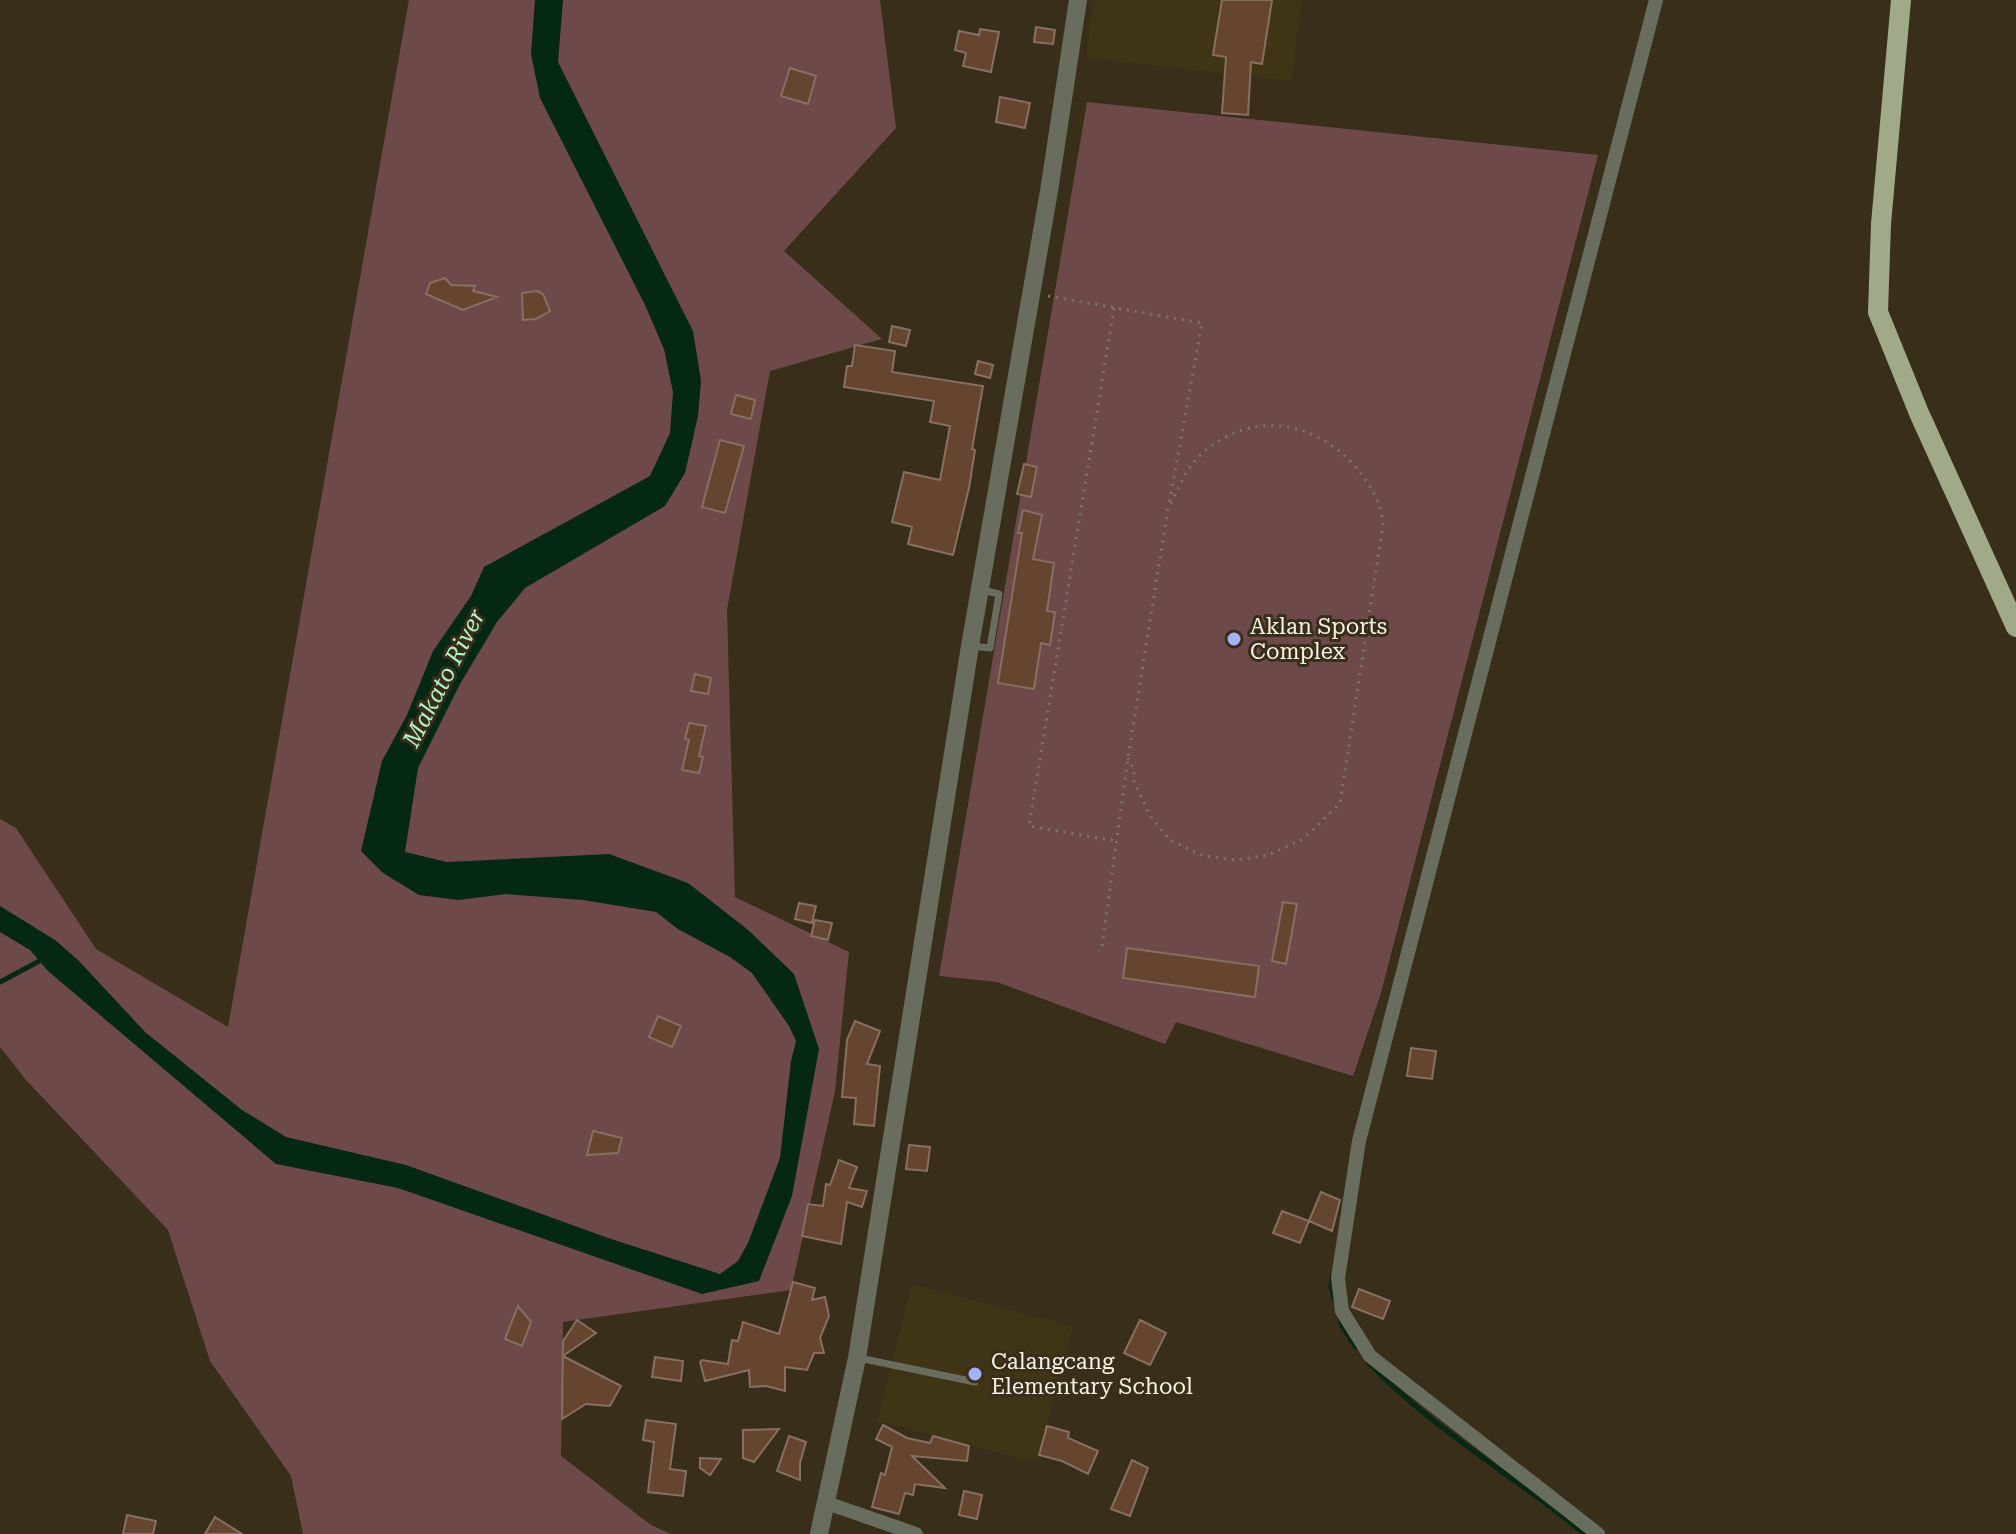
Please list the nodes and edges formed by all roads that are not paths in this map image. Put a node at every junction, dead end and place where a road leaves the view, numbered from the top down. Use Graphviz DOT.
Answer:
graph roads {
  1 [pos="1078,0"];
  2 [pos="1656,0"];
  3 [pos="1901,0"];
  4 [pos="2016,627"];
  5 [pos="857,1358"];
  6 [pos="975,1382"];
  7 [pos="824,1502"];
  8 [pos="819,1534"];
  9 [pos="916,1534"];
  10 [pos="1598,1534"];
  1 -- 5 [label="street"];
  2 -- 10 [label="street"];
  3 -- 4 [label="main road"];
  5 -- 6 [label="lane"];
  5 -- 7 [label="street"];
  7 -- 8 [label="street"];
  7 -- 9 [label="street"];
}
